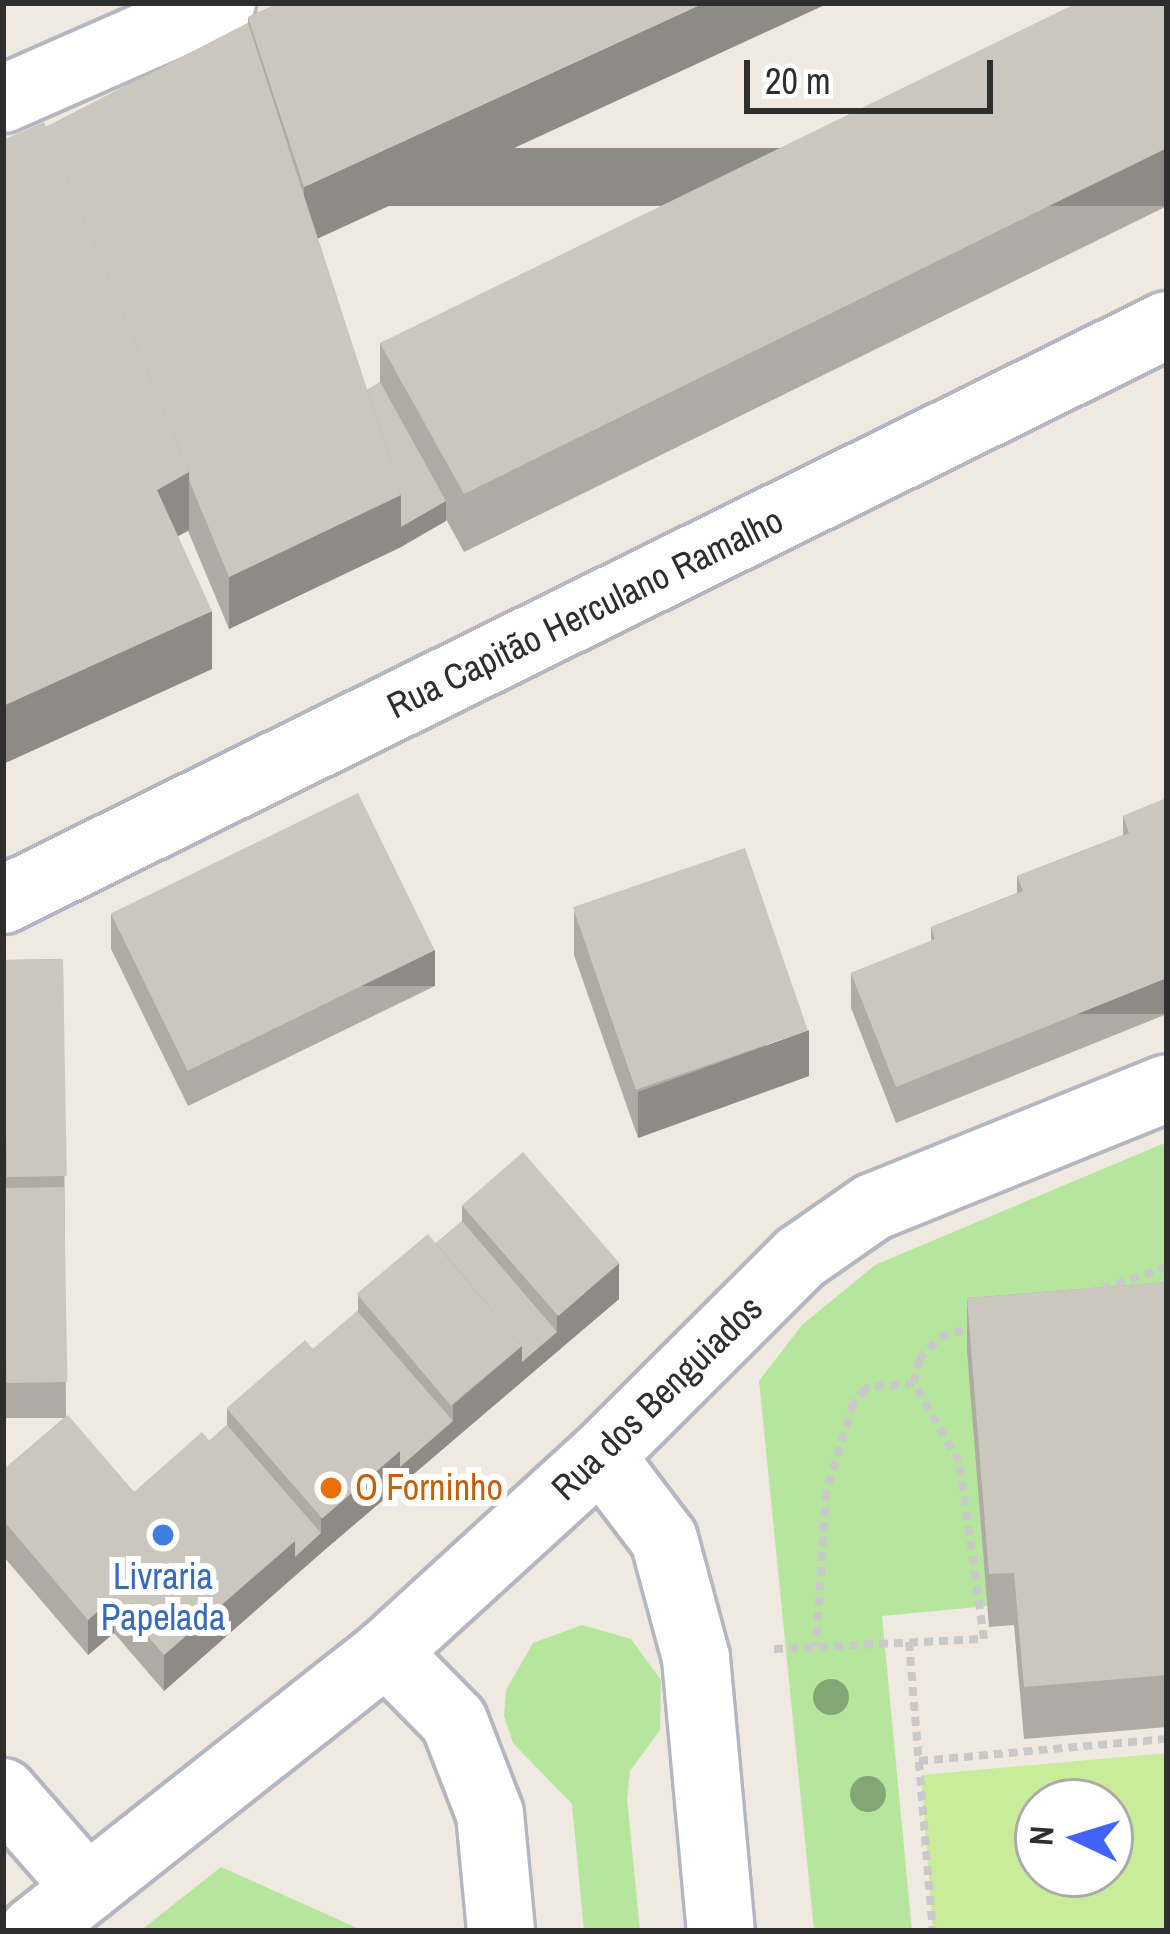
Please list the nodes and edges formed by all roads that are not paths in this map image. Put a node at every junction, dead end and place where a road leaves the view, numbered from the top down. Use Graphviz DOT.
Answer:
graph roads {
  1 [pos="221,3"];
  2 [pos="3,99"];
  3 [pos="1167,325"];
  4 [pos="3,900"];
  5 [pos="1167,1088"];
  6 [pos="601,1456"];
  7 [pos="386,1652"];
  8 [pos="3,1792"];
  9 [pos="87,1888"];
  10 [pos="33,1931"];
  11 [pos="501,1931"];
  12 [pos="721,1931"];
  1 -- 2 [label="street"];
  3 -- 4 [label="street, Rua Capitão Herculano Ramalho"];
  5 -- 6 [label="street, Rua dos Benguiados"];
  6 -- 7 [label="street, Rua dos Benguiados"];
  6 -- 12 [label="street"];
  7 -- 9 [label="street, Rua dos Benguiados"];
  7 -- 11 [label="street"];
  8 -- 9 [label="street"];
  9 -- 10 [label="street, Rua dos Benguiados"];
}
